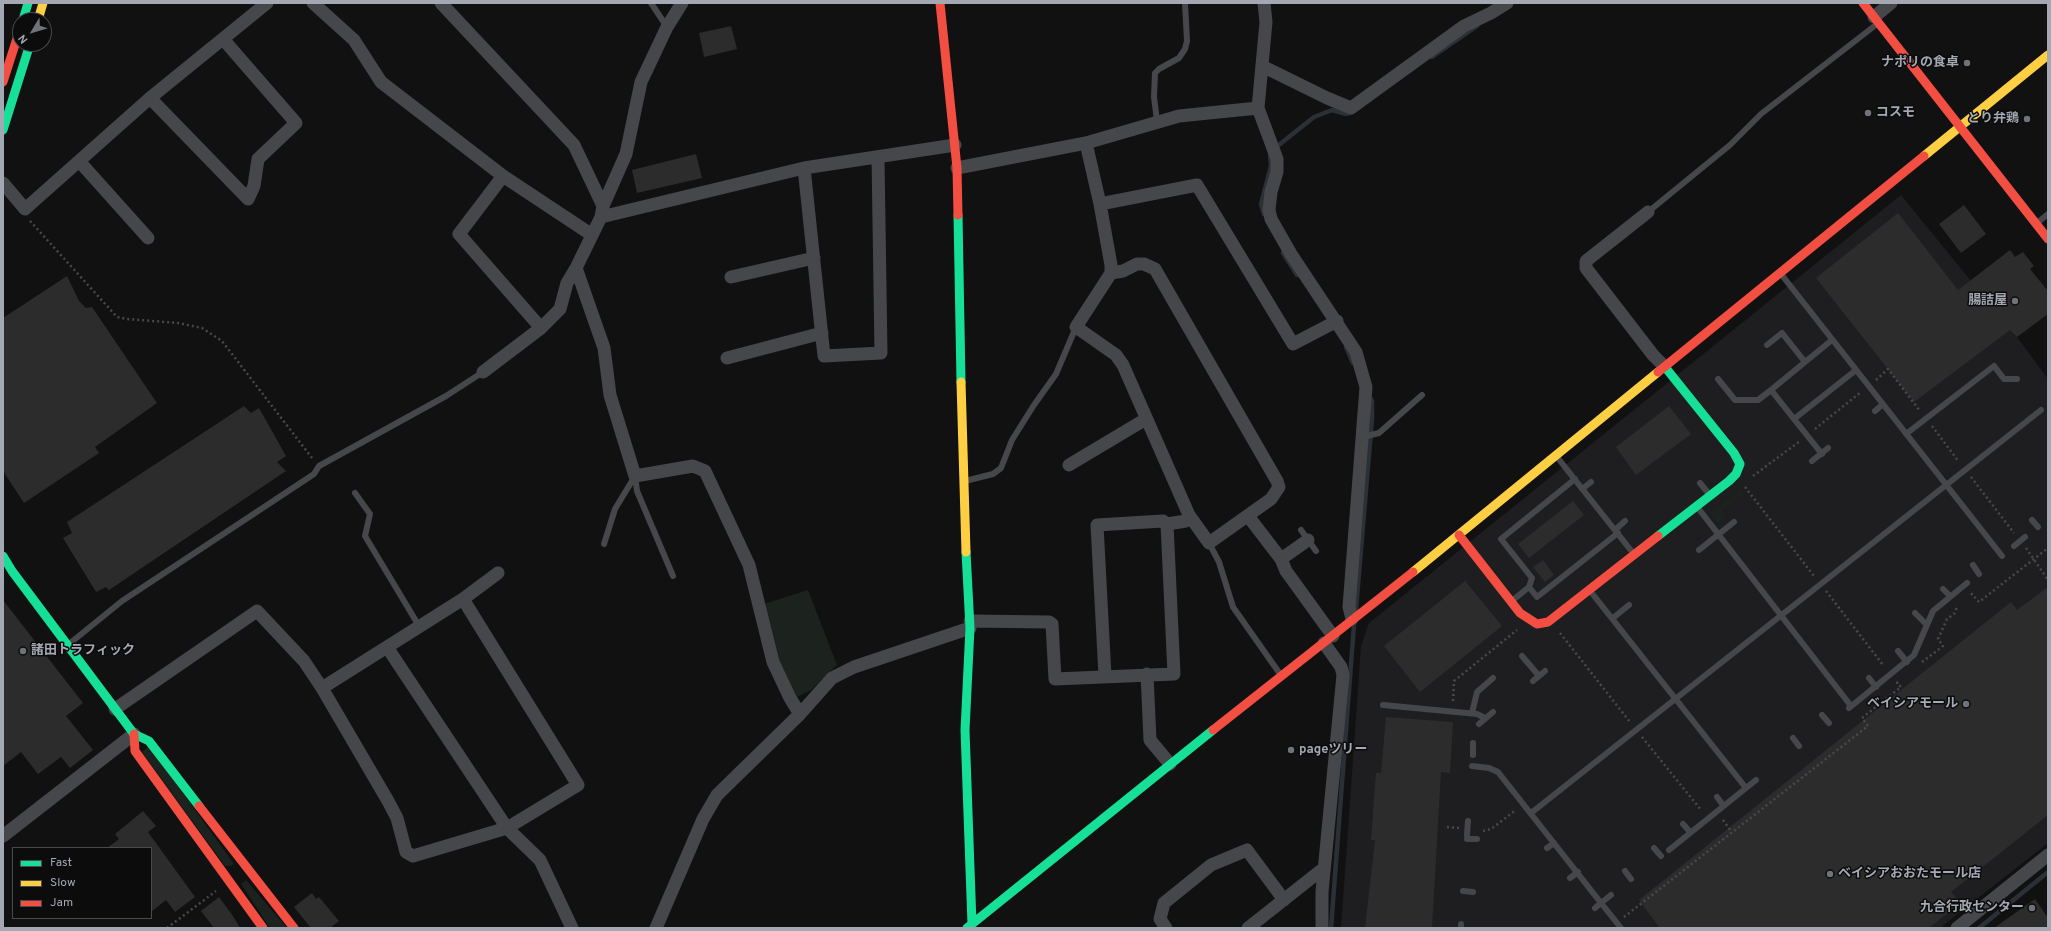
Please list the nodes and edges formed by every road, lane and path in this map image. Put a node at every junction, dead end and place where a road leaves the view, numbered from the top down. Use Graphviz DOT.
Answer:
graph roads {
  1 [pos="267,3"];
  2 [pos="313,3"];
  3 [pos="441,3"];
  4 [pos="651,3"];
  5 [pos="682,3"];
  6 [pos="940,3"];
  7 [pos="1185,3"];
  8 [pos="1264,3"];
  9 [pos="1507,3"];
  10 [pos="1863,3"];
  11 [pos="1891,3"];
  12 [pos="1876,20"];
  13 [pos="667,28"];
  14 [pos="222,39"];
  15 [pos="13,52"];
  16 [pos="27,52"];
  17 [pos="2048,55"];
  18 [pos="1262,66"];
  19 [pos="3,82"];
  20 [pos="150,98"];
  21 [pos="1258,108"];
  22 [pos="1157,121"];
  23 [pos="1960,128"];
  24 [pos="3,130"];
  25 [pos="1086,143"];
  26 [pos="955,145"];
  27 [pos="878,157"];
  28 [pos="79,161"];
  29 [pos="804,168"];
  30 [pos="957,168"];
  31 [pos="503,176"];
  32 [pos="3,183"];
  33 [pos="1100,204"];
  34 [pos="25,209"];
  35 [pos="602,212"];
  36 [pos="1648,212"];
  37 [pos="2048,214"];
  38 [pos="2036,224"];
  39 [pos="592,235"];
  40 [pos="148,238"];
  41 [pos="2048,239"];
  42 [pos="814,258"];
  43 [pos="576,268"];
  44 [pos="1111,273"];
  45 [pos="1780,273"];
  46 [pos="731,278"];
  47 [pos="1337,321"];
  48 [pos="1076,327"];
  49 [pos="542,328"];
  50 [pos="822,333"];
  51 [pos="1832,340"];
  52 [pos="1767,345"];
  53 [pos="727,358"];
  54 [pos="1806,362"];
  55 [pos="1666,367"];
  56 [pos="1856,370"];
  57 [pos="483,372"];
  58 [pos="2017,378"];
  59 [pos="1718,379"];
  60 [pos="1771,390"];
  61 [pos="1422,394"];
  62 [pos="1883,404"];
  63 [pos="2042,410"];
  64 [pos="1875,411"];
  65 [pos="1146,419"];
  66 [pos="1794,419"];
  67 [pos="1906,434"];
  68 [pos="1363,437"];
  69 [pos="1828,448"];
  70 [pos="1822,454"];
  71 [pos="1556,456"];
  72 [pos="1812,461"];
  73 [pos="1069,465"];
  74 [pos="319,466"];
  75 [pos="635,476"];
  76 [pos="1575,479"];
  77 [pos="963,481"];
  78 [pos="1591,482"];
  79 [pos="1700,483"];
  80 [pos="1946,485"];
  81 [pos="1582,489"];
  82 [pos="355,494"];
  83 [pos="1710,495"];
  84 [pos="1696,506"];
  85 [pos="1189,515"];
  86 [pos="1248,516"];
  87 [pos="2032,520"];
  88 [pos="1625,521"];
  89 [pos="1734,522"];
  90 [pos="1167,524"];
  91 [pos="2038,527"];
  92 [pos="1616,532"];
  93 [pos="1459,535"];
  94 [pos="1718,535"];
  95 [pos="2025,537"];
  96 [pos="1309,540"];
  97 [pos="1209,543"];
  98 [pos="604,544"];
  99 [pos="2014,546"];
  100 [pos="2048,548"];
  101 [pos="1699,550"];
  102 [pos="1634,554"];
  103 [pos="3,556"];
  104 [pos="2002,556"];
  105 [pos="1281,559"];
  106 [pos="1973,566"];
  107 [pos="498,573"];
  108 [pos="1979,574"];
  109 [pos="673,576"];
  110 [pos="1967,584"];
  111 [pos="1530,587"];
  112 [pos="1943,589"];
  113 [pos="1589,590"];
  114 [pos="1950,596"];
  115 [pos="463,599"];
  116 [pos="1966,599"];
  117 [pos="1511,602"];
  118 [pos="1960,604"];
  119 [pos="1629,605"];
  120 [pos="1915,613"];
  121 [pos="1781,615"];
  122 [pos="1613,618"];
  123 [pos="1352,619"];
  124 [pos="970,625"];
  125 [pos="1927,625"];
  126 [pos="419,626"];
  127 [pos="1519,629"];
  128 [pos="1329,639"];
  129 [pos="66,646"];
  130 [pos="388,647"];
  131 [pos="1898,651"];
  132 [pos="1522,656"];
  133 [pos="1907,662"];
  134 [pos="1920,664"];
  135 [pos="1545,671"];
  136 [pos="1147,674"];
  137 [pos="1105,676"];
  138 [pos="1539,676"];
  139 [pos="1282,677"];
  140 [pos="1494,678"];
  141 [pos="1869,678"];
  142 [pos="1903,678"];
  143 [pos="1533,681"];
  144 [pos="1876,687"];
  145 [pos="322,688"];
  146 [pos="1676,698"];
  147 [pos="1383,705"];
  148 [pos="115,709"];
  149 [pos="1453,712"];
  150 [pos="1494,712"];
  151 [pos="1472,713"];
  152 [pos="800,714"];
  153 [pos="1822,715"];
  154 [pos="1485,718"];
  155 [pos="1630,721"];
  156 [pos="1829,723"];
  157 [pos="1479,724"];
  158 [pos="1624,726"];
  159 [pos="134,734"];
  160 [pos="1793,738"];
  161 [pos="1474,743"];
  162 [pos="1799,746"];
  163 [pos="1473,754"];
  164 [pos="1170,764"];
  165 [pos="1472,766"];
  166 [pos="1756,780"];
  167 [pos="1746,788"];
  168 [pos="1717,798"];
  169 [pos="1524,804"];
  170 [pos="1723,805"];
  171 [pos="1531,812"];
  172 [pos="1468,821"];
  173 [pos="1683,824"];
  174 [pos="1447,827"];
  175 [pos="507,828"];
  176 [pos="1690,832"];
  177 [pos="1467,834"];
  178 [pos="3,836"];
  179 [pos="1477,839"];
  180 [pos="1554,843"];
  181 [pos="1547,848"];
  182 [pos="1654,848"];
  183 [pos="1669,850"];
  184 [pos="2048,855"];
  185 [pos="1661,856"];
  186 [pos="1324,868"];
  187 [pos="1625,871"];
  188 [pos="1578,872"];
  189 [pos="1570,878"];
  190 [pos="1631,878"];
  191 [pos="229,881"];
  192 [pos="1463,891"];
  193 [pos="1473,892"];
  194 [pos="1611,894"];
  195 [pos="1284,900"];
  196 [pos="1601,903"];
  197 [pos="1595,908"];
  198 [pos="1616,922"];
  199 [pos="971,927"];
  200 [pos="167,928"];
  201 [pos="263,928"];
  202 [pos="294,928"];
  203 [pos="572,928"];
  204 [pos="656,928"];
  205 [pos="1166,928"];
  206 [pos="1248,928"];
  207 [pos="1322,928"];
  208 [pos="1621,928"];
  209 [pos="1957,928"];
  1 -- 14 [label="street"];
  2 -- 31 [label="street"];
  3 -- 35 [label="street"];
  4 -- 13 [label="lane"];
  5 -- 13 [label="street"];
  6 -- 26 [label="street"];
  7 -- 22 [label="lane"];
  8 -- 18 [label="street"];
  9 -- 18 [label="street"];
  10 -- 12 [label="street"];
  11 -- 12 [label="street"];
  12 -- 23 [label="street"];
  12 -- 36 [label="lane"];
  13 -- 35 [label="street"];
  14 -- 20 [label="street"];
  14 -- 20 [label="street"];
  15 -- 19 [label="street"];
  16 -- 24 [label="street"];
  17 -- 23 [label="street"];
  18 -- 21 [label="street"];
  20 -- 28 [label="street"];
  21 -- 22 [label="street"];
  21 -- 47 [label="street"];
  22 -- 25 [label="street"];
  23 -- 38 [label="street"];
  23 -- 45 [label="street"];
  25 -- 30 [label="street"];
  25 -- 33 [label="street"];
  26 -- 27 [label="street"];
  26 -- 30 [label="street"];
  27 -- 29 [label="street"];
  27 -- 50 [label="street"];
  28 -- 34 [label="street"];
  28 -- 40 [label="street"];
  29 -- 35 [label="street"];
  29 -- 42 [label="street"];
  30 -- 77 [label="street"];
  31 -- 39 [label="street"];
  31 -- 49 [label="street"];
  32 -- 34 [label="street"];
  33 -- 44 [label="street"];
  33 -- 47 [label="street"];
  34 -- 74 [label="path"];
  35 -- 39 [label="street"];
  36 -- 55 [label="street"];
  37 -- 38 [label="lane"];
  38 -- 41 [label="street"];
  39 -- 43 [label="street"];
  42 -- 46 [label="street"];
  42 -- 50 [label="street"];
  43 -- 49 [label="street"];
  43 -- 75 [label="street"];
  44 -- 48 [label="street"];
  44 -- 86 [label="street"];
  45 -- 51 [label="lane"];
  45 -- 55 [label="street"];
  47 -- 68 [label="street"];
  48 -- 65 [label="street"];
  48 -- 77 [label="lane"];
  49 -- 57 [label="street"];
  50 -- 53 [label="street"];
  51 -- 54 [label="lane"];
  51 -- 56 [label="lane"];
  52 -- 54 [label="lane"];
  54 -- 60 [label="lane"];
  55 -- 71 [label="street"];
  55 -- 83 [label="street"];
  56 -- 62 [label="lane"];
  56 -- 66 [label="lane"];
  57 -- 74 [label="lane"];
  58 -- 67 [label="lane"];
  59 -- 60 [label="lane"];
  60 -- 66 [label="lane"];
  61 -- 68 [label="lane"];
  62 -- 64 [label="lane"];
  62 -- 67 [label="lane"];
  63 -- 80 [label="lane"];
  65 -- 73 [label="street"];
  65 -- 85 [label="street"];
  66 -- 70 [label="lane"];
  67 -- 80 [label="lane"];
  68 -- 123 [label="street"];
  69 -- 70 [label="lane"];
  70 -- 72 [label="lane"];
  71 -- 76 [label="lane"];
  71 -- 93 [label="street"];
  74 -- 129 [label="lane"];
  75 -- 98 [label="lane"];
  75 -- 109 [label="lane"];
  75 -- 152 [label="street"];
  76 -- 81 [label="lane"];
  76 -- 111 [label="lane"];
  77 -- 124 [label="street"];
  78 -- 81 [label="lane"];
  79 -- 83 [label="lane"];
  80 -- 104 [label="lane"];
  80 -- 121 [label="lane"];
  81 -- 92 [label="lane"];
  82 -- 126 [label="lane"];
  83 -- 84 [label="street"];
  84 -- 94 [label="lane"];
  84 -- 102 [label="street"];
  85 -- 90 [label="street"];
  85 -- 97 [label="street"];
  86 -- 97 [label="street"];
  86 -- 105 [label="street"];
  87 -- 91 [label="lane"];
  88 -- 92 [label="lane"];
  89 -- 94 [label="lane"];
  90 -- 136 [label="street"];
  90 -- 137 [label="street"];
  92 -- 102 [label="lane"];
  92 -- 111 [label="lane"];
  93 -- 117 [label="street"];
  93 -- 123 [label="street"];
  94 -- 101 [label="lane"];
  94 -- 121 [label="lane"];
  95 -- 99 [label="lane"];
  96 -- 105 [label="street"];
  97 -- 139 [label="lane"];
  100 -- 116 [label="path"];
  102 -- 113 [label="street"];
  103 -- 129 [label="street"];
  105 -- 128 [label="street"];
  106 -- 108 [label="lane"];
  107 -- 115 [label="street"];
  110 -- 114 [label="lane"];
  111 -- 117 [label="lane"];
  112 -- 114 [label="lane"];
  113 -- 117 [label="street"];
  113 -- 122 [label="lane"];
  114 -- 125 [label="lane"];
  115 -- 126 [label="street"];
  115 -- 175 [label="street"];
  118 -- 134 [label="path"];
  119 -- 122 [label="lane"];
  120 -- 125 [label="lane"];
  121 -- 144 [label="lane"];
  121 -- 146 [label="lane"];
  122 -- 146 [label="lane"];
  123 -- 128 [label="street"];
  124 -- 137 [label="street"];
  124 -- 152 [label="street"];
  124 -- 199 [label="street"];
  125 -- 133 [label="lane"];
  126 -- 130 [label="street"];
  127 -- 149 [label="path"];
  128 -- 139 [label="street"];
  128 -- 186 [label="street"];
  129 -- 148 [label="street"];
  130 -- 145 [label="street"];
  130 -- 175 [label="street"];
  131 -- 133 [label="lane"];
  132 -- 138 [label="lane"];
  133 -- 144 [label="lane"];
  135 -- 138 [label="lane"];
  136 -- 137 [label="street"];
  136 -- 164 [label="street"];
  138 -- 143 [label="lane"];
  139 -- 164 [label="street"];
  140 -- 151 [label="lane"];
  141 -- 144 [label="lane"];
  142 -- 198 [label="path"];
  145 -- 148 [label="street"];
  145 -- 175 [label="street"];
  146 -- 167 [label="lane"];
  146 -- 171 [label="lane"];
  147 -- 149 [label="lane"];
  148 -- 159 [label="street"];
  149 -- 151 [label="lane"];
  150 -- 154 [label="lane"];
  151 -- 154 [label="lane"];
  152 -- 204 [label="street"];
  153 -- 156 [label="lane"];
  154 -- 157 [label="lane"];
  155 -- 158 [label="path"];
  159 -- 178 [label="street"];
  159 -- 191 [label="street"];
  159 -- 202 [label="street"];
  160 -- 162 [label="lane"];
  161 -- 163 [label="lane"];
  164 -- 199 [label="street"];
  165 -- 169 [label="lane"];
  166 -- 167 [label="lane"];
  167 -- 170 [label="lane"];
  168 -- 170 [label="lane"];
  169 -- 171 [label="lane"];
  169 -- 177 [label="path"];
  170 -- 176 [label="lane"];
  171 -- 180 [label="lane"];
  172 -- 177 [label="lane"];
  173 -- 176 [label="lane"];
  174 -- 177 [label="path"];
  175 -- 203 [label="street"];
  176 -- 183 [label="lane"];
  177 -- 179 [label="lane"];
  180 -- 181 [label="lane"];
  180 -- 188 [label="lane"];
  182 -- 185 [label="lane"];
  184 -- 209 [label="street"];
  186 -- 195 [label="street"];
  186 -- 207 [label="street"];
  187 -- 190 [label="lane"];
  188 -- 189 [label="lane"];
  188 -- 196 [label="lane"];
  191 -- 200 [label="path"];
  191 -- 201 [label="street"];
  192 -- 193 [label="lane"];
  194 -- 196 [label="lane"];
  195 -- 205 [label="street"];
  195 -- 206 [label="street"];
  196 -- 197 [label="lane"];
  196 -- 198 [label="lane"];
  198 -- 208 [label="lane"];
}
